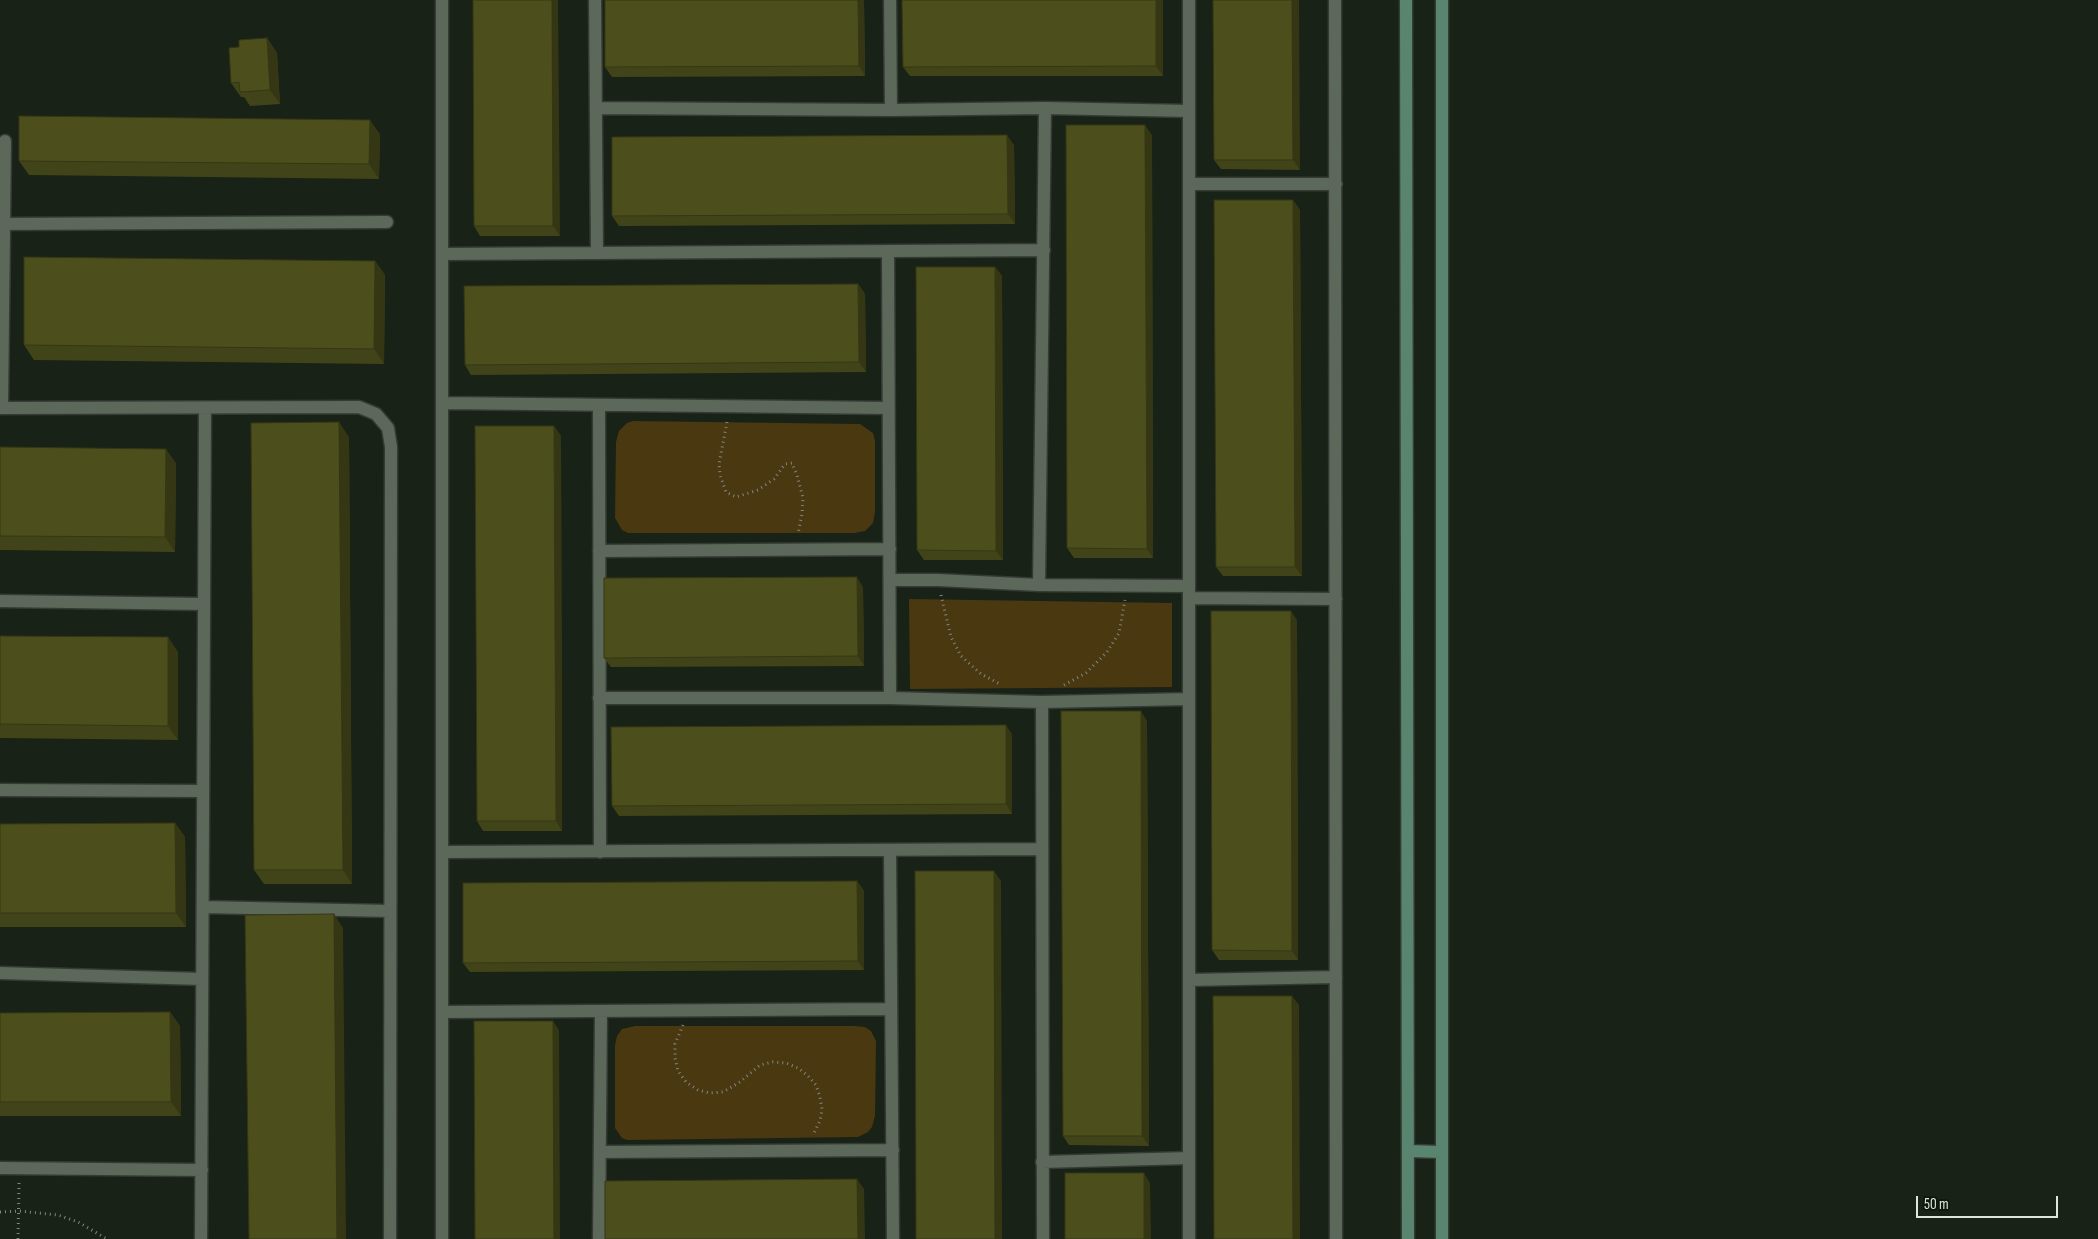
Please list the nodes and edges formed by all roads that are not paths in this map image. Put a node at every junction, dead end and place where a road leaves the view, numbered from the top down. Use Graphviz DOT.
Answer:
graph roads {
  1 [pos="442,0"];
  2 [pos="595,0"];
  3 [pos="890,0"];
  4 [pos="1188,0"];
  5 [pos="1336,0"];
  6 [pos="1406,0"];
  7 [pos="1442,0"];
  8 [pos="596,108"];
  9 [pos="1045,108"];
  10 [pos="891,110"];
  11 [pos="1188,111"];
  12 [pos="5,142"];
  13 [pos="1188,184"];
  14 [pos="1336,184"];
  15 [pos="387,222"];
  16 [pos="2,224"];
  17 [pos="1044,250"];
  18 [pos="888,251"];
  19 [pos="597,253"];
  20 [pos="442,254"];
  21 [pos="443,403"];
  22 [pos="599,404"];
  23 [pos="1,408"];
  24 [pos="205,408"];
  25 [pos="889,408"];
  26 [pos="890,549"];
  27 [pos="599,551"];
  28 [pos="890,580"];
  29 [pos="1039,584"];
  30 [pos="1188,592"];
  31 [pos="1336,599"];
  32 [pos="0,601"];
  33 [pos="204,604"];
  34 [pos="600,698"];
  35 [pos="890,698"];
  36 [pos="1189,699"];
  37 [pos="1042,702"];
  38 [pos="0,790"];
  39 [pos="203,791"];
  40 [pos="1042,849"];
  41 [pos="890,850"];
  42 [pos="443,852"];
  43 [pos="600,852"];
  44 [pos="203,906"];
  45 [pos="390,911"];
  46 [pos="0,973"];
  47 [pos="1336,977"];
  48 [pos="202,979"];
  49 [pos="1189,980"];
  50 [pos="891,1009"];
  51 [pos="600,1011"];
  52 [pos="442,1012"];
  53 [pos="893,1150"];
  54 [pos="1409,1151"];
  55 [pos="600,1152"];
  56 [pos="1441,1152"];
  57 [pos="1189,1158"];
  58 [pos="1042,1162"];
  59 [pos="0,1168"];
  60 [pos="202,1170"];
  61 [pos="201,1239"];
  62 [pos="390,1239"];
  63 [pos="442,1239"];
  64 [pos="599,1239"];
  65 [pos="893,1239"];
  66 [pos="1043,1239"];
  67 [pos="1189,1239"];
  68 [pos="1336,1239"];
  69 [pos="1408,1239"];
  70 [pos="1442,1239"];
  1 -- 20 [label="street"];
  2 -- 8 [label="street"];
  3 -- 10 [label="street"];
  4 -- 11 [label="street"];
  5 -- 14 [label="street"];
  6 -- 54 [label="street"];
  7 -- 56 [label="street"];
  8 -- 10 [label="street"];
  8 -- 19 [label="street"];
  9 -- 10 [label="street"];
  9 -- 11 [label="street"];
  9 -- 17 [label="street"];
  11 -- 13 [label="street"];
  12 -- 16 [label="street"];
  13 -- 14 [label="street"];
  13 -- 30 [label="street"];
  14 -- 31 [label="street"];
  15 -- 16 [label="street"];
  16 -- 23 [label="street"];
  17 -- 18 [label="street"];
  17 -- 29 [label="street"];
  18 -- 19 [label="street"];
  18 -- 25 [label="street"];
  19 -- 20 [label="street"];
  20 -- 21 [label="street"];
  21 -- 22 [label="street"];
  21 -- 42 [label="street"];
  22 -- 25 [label="street"];
  22 -- 27 [label="street"];
  23 -- 24 [label="street"];
  24 -- 33 [label="street"];
  24 -- 45 [label="street"];
  25 -- 26 [label="street"];
  26 -- 27 [label="street"];
  26 -- 28 [label="street"];
  27 -- 34 [label="street"];
  28 -- 29 [label="street"];
  28 -- 35 [label="street"];
  29 -- 30 [label="street"];
  30 -- 31 [label="street"];
  30 -- 36 [label="street"];
  31 -- 47 [label="street"];
  32 -- 33 [label="street"];
  33 -- 39 [label="street"];
  34 -- 35 [label="street"];
  34 -- 43 [label="street"];
  35 -- 37 [label="street"];
  36 -- 37 [label="street"];
  36 -- 49 [label="street"];
  37 -- 40 [label="street"];
  38 -- 39 [label="street"];
  39 -- 44 [label="street"];
  40 -- 41 [label="street"];
  40 -- 58 [label="street"];
  41 -- 43 [label="street"];
  41 -- 50 [label="street"];
  42 -- 43 [label="street"];
  42 -- 52 [label="street"];
  44 -- 45 [label="street"];
  44 -- 48 [label="street"];
  45 -- 62 [label="street"];
  46 -- 48 [label="street"];
  47 -- 49 [label="street"];
  47 -- 68 [label="street"];
  48 -- 60 [label="street"];
  49 -- 57 [label="street"];
  50 -- 51 [label="street"];
  50 -- 53 [label="street"];
  51 -- 52 [label="street"];
  51 -- 55 [label="street"];
  52 -- 63 [label="street"];
  53 -- 55 [label="street"];
  53 -- 65 [label="street"];
  54 -- 56 [label="street"];
  54 -- 69 [label="street"];
  55 -- 64 [label="street"];
  56 -- 70 [label="street"];
  57 -- 58 [label="street"];
  57 -- 67 [label="street"];
  58 -- 66 [label="street"];
  59 -- 60 [label="street"];
  60 -- 61 [label="street"];
}
